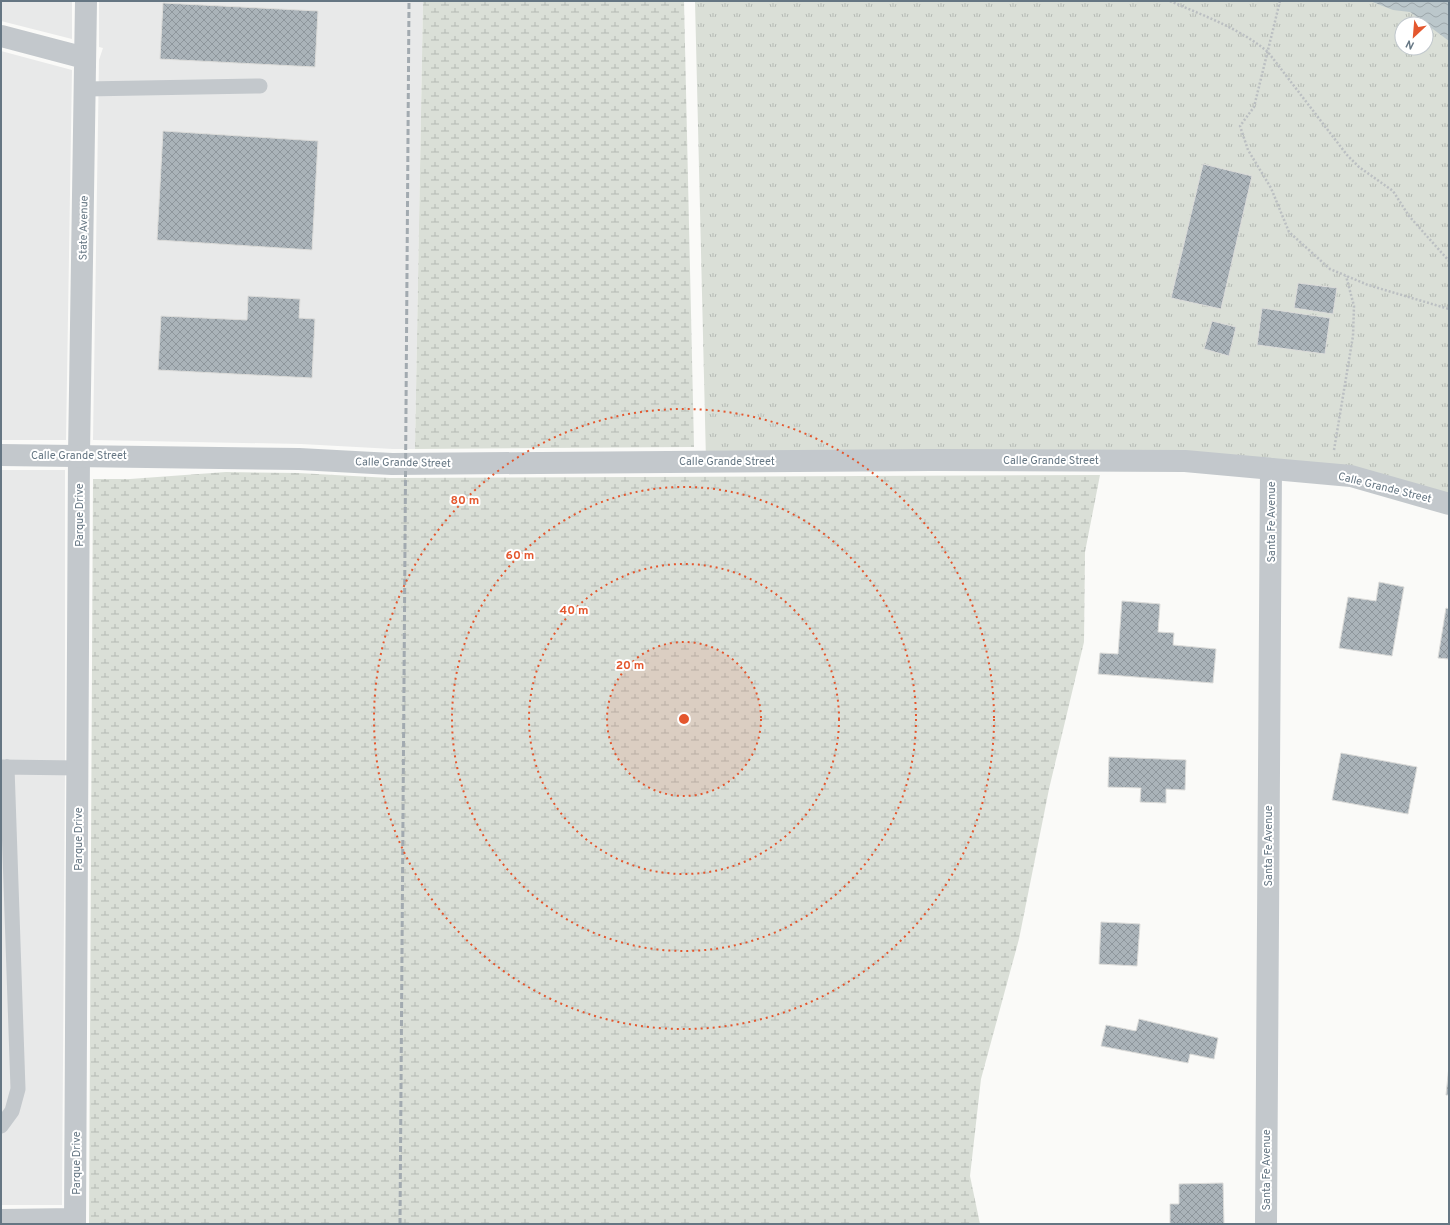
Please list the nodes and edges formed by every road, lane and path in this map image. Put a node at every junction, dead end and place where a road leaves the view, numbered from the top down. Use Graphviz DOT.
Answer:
graph roads {
  1 [pos="86,1"];
  2 [pos="1170,1"];
  3 [pos="1280,1"];
  4 [pos="1,36"];
  5 [pos="1268,52"];
  6 [pos="85,58"];
  7 [pos="260,86"];
  8 [pos="85,89"];
  9 [pos="1449,261"];
  10 [pos="1346,276"];
  11 [pos="1449,309"];
  12 [pos="1,455"];
  13 [pos="79,455"];
  14 [pos="1271,469"];
  15 [pos="1329,474"];
  16 [pos="1449,504"];
  17 [pos="4,767"];
  18 [pos="79,768"];
  19 [pos="1,1126"];
  20 [pos="1,1220"];
  21 [pos="75,1222"];
  22 [pos="1266,1224"];
  1 -- 6 [label="street, State Avenue"];
  2 -- 5 [label="path"];
  3 -- 5 [label="path"];
  4 -- 6 [label="street"];
  5 -- 9 [label="path"];
  5 -- 10 [label="path"];
  6 -- 8 [label="street, State Avenue"];
  7 -- 8 [label="lane"];
  8 -- 13 [label="street, State Avenue"];
  10 -- 11 [label="path"];
  10 -- 15 [label="path"];
  12 -- 13 [label="street, Calle Grande Street"];
  13 -- 14 [label="street, Calle Grande Street"];
  13 -- 18 [label="street, Parque Drive"];
  14 -- 15 [label="street, Calle Grande Street"];
  14 -- 22 [label="street, Santa Fe Avenue"];
  15 -- 16 [label="street, Calle Grande Street"];
  17 -- 18 [label="lane"];
  17 -- 19 [label="lane"];
  18 -- 21 [label="street, Parque Drive"];
  20 -- 21 [label="street"];
}
